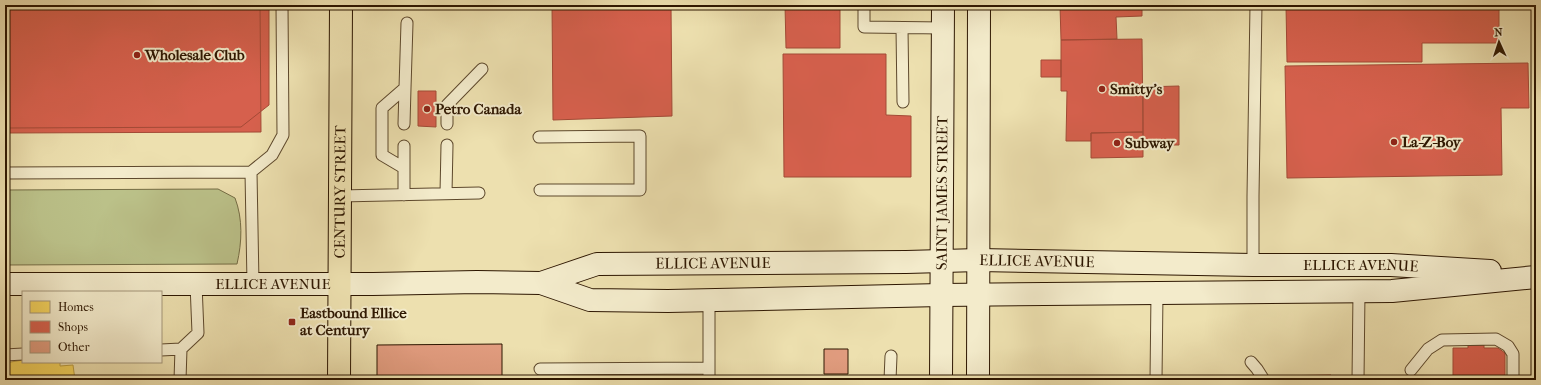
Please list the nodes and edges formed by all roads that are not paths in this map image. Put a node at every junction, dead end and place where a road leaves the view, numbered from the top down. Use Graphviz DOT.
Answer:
graph roads {
  1 [pos="282,5"];
  2 [pos="341,5"];
  3 [pos="864,5"];
  4 [pos="943,5"];
  5 [pos="980,5"];
  6 [pos="1256,5"];
  7 [pos="406,23"];
  8 [pos="902,28"];
  9 [pos="943,28"];
  10 [pos="482,69"];
  11 [pos="405,88"];
  12 [pos="903,102"];
  13 [pos="404,124"];
  14 [pos="447,124"];
  15 [pos="539,137"];
  16 [pos="446,145"];
  17 [pos="404,146"];
  18 [pos="404,168"];
  19 [pos="5,172"];
  20 [pos="251,172"];
  21 [pos="540,190"];
  22 [pos="480,193"];
  23 [pos="446,194"];
  24 [pos="404,195"];
  25 [pos="340,196"];
  26 [pos="979,260"];
  27 [pos="942,261"];
  28 [pos="1253,265"];
  29 [pos="1536,275"];
  30 [pos="541,283"];
  31 [pos="5,284"];
  32 [pos="196,284"];
  33 [pos="253,284"];
  34 [pos="339,284"];
  35 [pos="1359,292"];
  36 [pos="1157,293"];
  37 [pos="979,294"];
  38 [pos="941,295"];
  39 [pos="709,300"];
  40 [pos="162,350"];
  41 [pos="181,350"];
  42 [pos="22,354"];
  43 [pos="5,355"];
  44 [pos="890,356"];
  45 [pos="1251,362"];
  46 [pos="709,368"];
  47 [pos="540,370"];
  48 [pos="1411,370"];
  49 [pos="180,380"];
  50 [pos="339,380"];
  51 [pos="709,380"];
  52 [pos="890,380"];
  53 [pos="941,380"];
  54 [pos="978,380"];
  55 [pos="1156,380"];
  56 [pos="1264,380"];
  57 [pos="1358,380"];
  58 [pos="1513,380"];
  1 -- 20 [label="lane"];
  2 -- 25 [label="main road, CENTURY STREET"];
  3 -- 8 [label="lane"];
  4 -- 9 [label="main road, SAINT JAMES STREET"];
  5 -- 26 [label="main road"];
  6 -- 28 [label="lane"];
  7 -- 11 [label="lane"];
  8 -- 9 [label="lane"];
  8 -- 12 [label="lane"];
  9 -- 27 [label="main road, SAINT JAMES STREET"];
  10 -- 14 [label="lane"];
  11 -- 13 [label="lane"];
  11 -- 18 [label="lane"];
  15 -- 21 [label="lane"];
  16 -- 23 [label="lane"];
  17 -- 18 [label="lane"];
  18 -- 24 [label="lane"];
  19 -- 20 [label="lane"];
  20 -- 33 [label="lane"];
  22 -- 23 [label="lane"];
  23 -- 24 [label="lane"];
  24 -- 25 [label="lane"];
  25 -- 34 [label="main road, CENTURY STREET"];
  26 -- 27 [label="main road, ELLICE AVENUE"];
  26 -- 28 [label="main road, ELLICE AVENUE"];
  26 -- 37 [label="main road"];
  27 -- 30 [label="main road, ELLICE AVENUE"];
  27 -- 38 [label="main road, SAINT JAMES STREET"];
  28 -- 29 [label="main road, ELLICE AVENUE"];
  29 -- 35 [label="main road, ELLICE AVENUE"];
  30 -- 34 [label="main road, ELLICE AVENUE"];
  30 -- 39 [label="main road, ELLICE AVENUE"];
  31 -- 32 [label="main road, ELLICE AVENUE"];
  32 -- 33 [label="main road, ELLICE AVENUE"];
  32 -- 41 [label="lane"];
  33 -- 34 [label="main road, ELLICE AVENUE"];
  34 -- 50 [label="main road, CENTURY STREET"];
  35 -- 36 [label="main road, ELLICE AVENUE"];
  35 -- 57 [label="lane"];
  36 -- 37 [label="main road, ELLICE AVENUE"];
  36 -- 55 [label="lane"];
  37 -- 38 [label="main road, ELLICE AVENUE"];
  37 -- 54 [label="main road"];
  38 -- 39 [label="main road, ELLICE AVENUE"];
  38 -- 53 [label="main road, SAINT JAMES STREET"];
  39 -- 46 [label="lane"];
  40 -- 41 [label="lane"];
  41 -- 49 [label="lane"];
  42 -- 43 [label="lane"];
  44 -- 52 [label="lane"];
  45 -- 56 [label="lane"];
  46 -- 47 [label="lane"];
  46 -- 51 [label="lane"];
  48 -- 58 [label="lane"];
}
